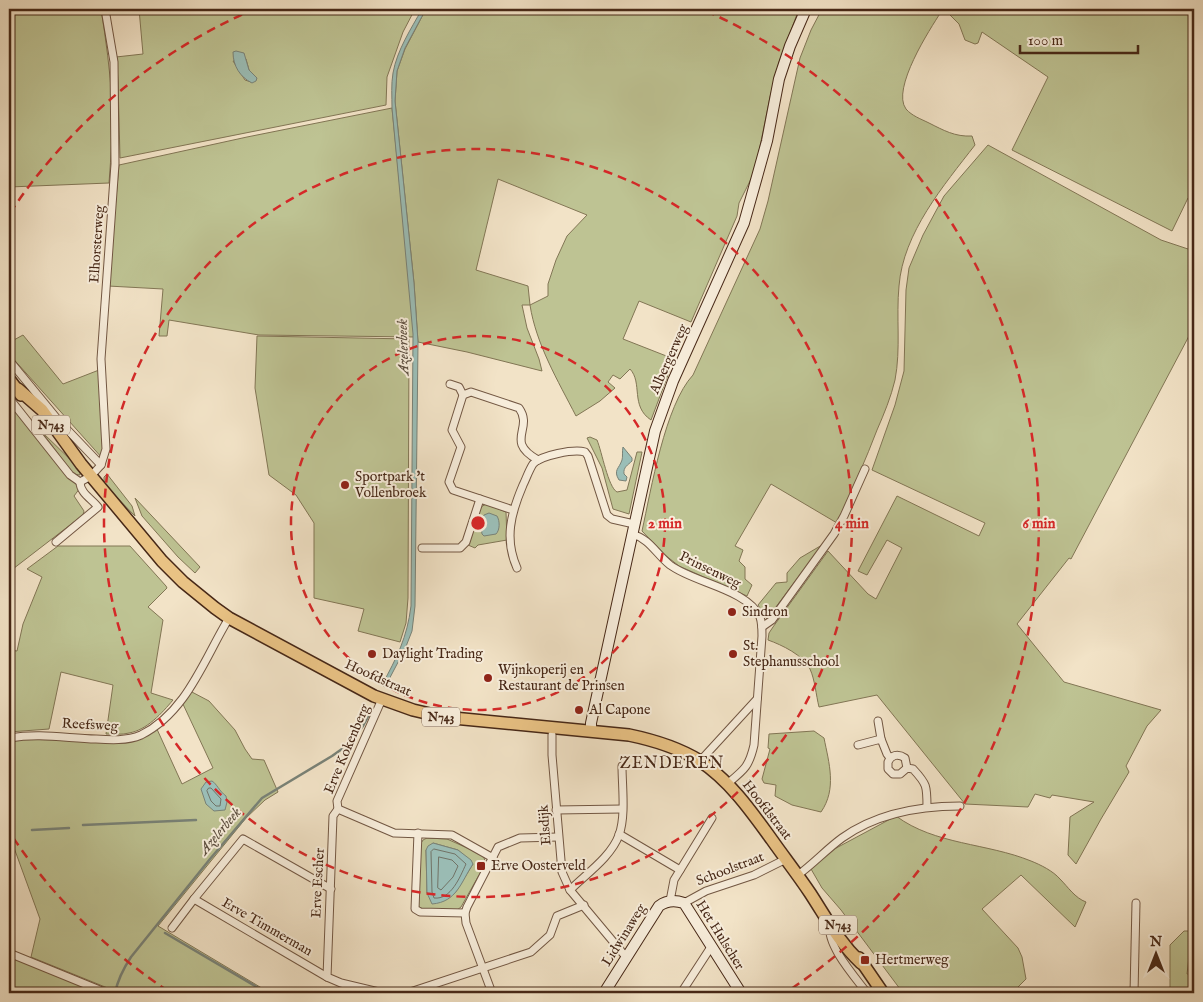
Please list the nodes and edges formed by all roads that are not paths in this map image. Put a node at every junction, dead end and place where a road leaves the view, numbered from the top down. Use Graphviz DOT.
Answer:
graph roads {
  1 [pos="105,9"];
  2 [pos="806,9"];
  3 [pos="9,360"];
  4 [pos="9,379"];
  5 [pos="450,384"];
  6 [pos="463,395"];
  7 [pos="9,398"];
  8 [pos="538,460"];
  9 [pos="101,465"];
  10 [pos="865,469"];
  11 [pos="91,476"];
  12 [pos="80,482"];
  13 [pos="480,499"];
  14 [pos="513,510"];
  15 [pos="633,529"];
  16 [pos="56,542"];
  17 [pos="422,548"];
  18 [pos="517,568"];
  19 [pos="229,618"];
  20 [pos="762,627"];
  21 [pos="382,699"];
  22 [pos="757,699"];
  23 [pos="878,721"];
  24 [pos="591,730"];
  25 [pos="552,735"];
  26 [pos="9,738"];
  27 [pos="881,739"];
  28 [pos="858,745"];
  29 [pos="890,758"];
  30 [pos="700,761"];
  31 [pos="622,766"];
  32 [pos="907,768"];
  33 [pos="727,784"];
  34 [pos="960,806"];
  35 [pos="927,807"];
  36 [pos="338,809"];
  37 [pos="622,809"];
  38 [pos="556,810"];
  39 [pos="712,818"];
  40 [pos="418,833"];
  41 [pos="619,834"];
  42 [pos="558,837"];
  43 [pos="493,858"];
  44 [pos="786,859"];
  45 [pos="680,870"];
  46 [pos="798,875"];
  47 [pos="331,889"];
  48 [pos="570,890"];
  49 [pos="808,891"];
  50 [pos="194,899"];
  51 [pos="670,901"];
  52 [pos="684,903"];
  53 [pos="1136,903"];
  54 [pos="584,905"];
  55 [pos="465,914"];
  56 [pos="830,924"];
  57 [pos="172,928"];
  58 [pos="711,946"];
  59 [pos="9,953"];
  60 [pos="626,956"];
  61 [pos="861,963"];
  62 [pos="482,968"];
  63 [pos="327,977"];
  64 [pos="873,979"];
  65 [pos="865,990"];
  66 [pos="107,993"];
  67 [pos="383,993"];
  68 [pos="407,993"];
  69 [pos="492,993"];
  70 [pos="604,993"];
  71 [pos="682,993"];
  72 [pos="741,993"];
  73 [pos="883,993"];
  74 [pos="1134,993"];
  1 -- 9 [label="street, Elhorsterweg"];
  2 -- 15 [label="main road, Albergerweg"];
  3 -- 9 [label="street"];
  4 -- 11 [label="main road, N743"];
  5 -- 6 [label="street"];
  6 -- 8 [label="street"];
  6 -- 13 [label="street"];
  7 -- 12 [label="street"];
  8 -- 14 [label="street"];
  8 -- 15 [label="street, Prinsenweg"];
  9 -- 11 [label="street"];
  10 -- 20 [label="street"];
  11 -- 12 [label="street"];
  11 -- 19 [label="main road, Hoofdstraat / N743"];
  12 -- 16 [label="street"];
  13 -- 14 [label="street"];
  13 -- 17 [label="street"];
  14 -- 18 [label="street"];
  15 -- 20 [label="street, Prinsenweg"];
  15 -- 24 [label="main road, Albergerweg"];
  19 -- 21 [label="main road, Hoofdstraat / N743"];
  19 -- 26 [label="street, Reefsweg"];
  20 -- 22 [label="street"];
  21 -- 24 [label="main road, Hoofdstraat / N743"];
  21 -- 36 [label="street, Erve Kokenberg"];
  22 -- 30 [label="street"];
  22 -- 33 [label="street"];
  23 -- 27 [label="street"];
  24 -- 30 [label="main road, Hoofdstraat / N743"];
  25 -- 38 [label="street, Elsdijk"];
  27 -- 28 [label="street"];
  27 -- 29 [label="street"];
  29 -- 32 [label="street"];
  29 -- 32 [label="street"];
  30 -- 33 [label="main road, Hoofdstraat / N743"];
  31 -- 37 [label="street"];
  32 -- 35 [label="street"];
  33 -- 44 [label="main road, Hoofdstraat / N743"];
  34 -- 35 [label="street"];
  35 -- 46 [label="street"];
  36 -- 40 [label="street"];
  36 -- 47 [label="street, Erve Escher"];
  37 -- 38 [label="street"];
  37 -- 41 [label="street"];
  38 -- 42 [label="street, Elsdijk"];
  39 -- 45 [label="street"];
  40 -- 43 [label="street"];
  40 -- 55 [label="street"];
  41 -- 45 [label="street"];
  41 -- 48 [label="street"];
  42 -- 43 [label="street"];
  42 -- 48 [label="street, Elsdijk"];
  43 -- 55 [label="street"];
  44 -- 46 [label="main road, Hoofdstraat / N743"];
  44 -- 52 [label="street, Schoolstraat"];
  45 -- 51 [label="street"];
  46 -- 49 [label="main road, Hoofdstraat / N743"];
  47 -- 50 [label="street"];
  47 -- 63 [label="street, Erve Escher"];
  48 -- 54 [label="street, Elsdijk"];
  49 -- 56 [label="main road, Hoofdstraat / N743"];
  49 -- 61 [label="main road, Hoofdstraat / N743"];
  50 -- 57 [label="street"];
  50 -- 63 [label="street, Erve Timmerman"];
  51 -- 52 [label="main road, Het Hulscher"];
  51 -- 60 [label="main road, Lidwinaweg"];
  52 -- 58 [label="main road, Het Hulscher"];
  53 -- 74 [label="street"];
  54 -- 60 [label="street, Elsdijk"];
  54 -- 62 [label="street"];
  55 -- 62 [label="street"];
  56 -- 61 [label="main road, Hoofdstraat / N743"];
  56 -- 65 [label="street, Hoofdstraat"];
  58 -- 71 [label="street"];
  58 -- 72 [label="main road, Het Hulscher"];
  59 -- 66 [label="street"];
  60 -- 70 [label="main road, Lidwinaweg"];
  61 -- 64 [label="main road, Hoofdstraat / N743"];
  62 -- 68 [label="street"];
  62 -- 69 [label="street"];
  63 -- 67 [label="street"];
  64 -- 65 [label="street, Hoofdstraat"];
  64 -- 73 [label="main road, Hoofdstraat / N743"];
}
